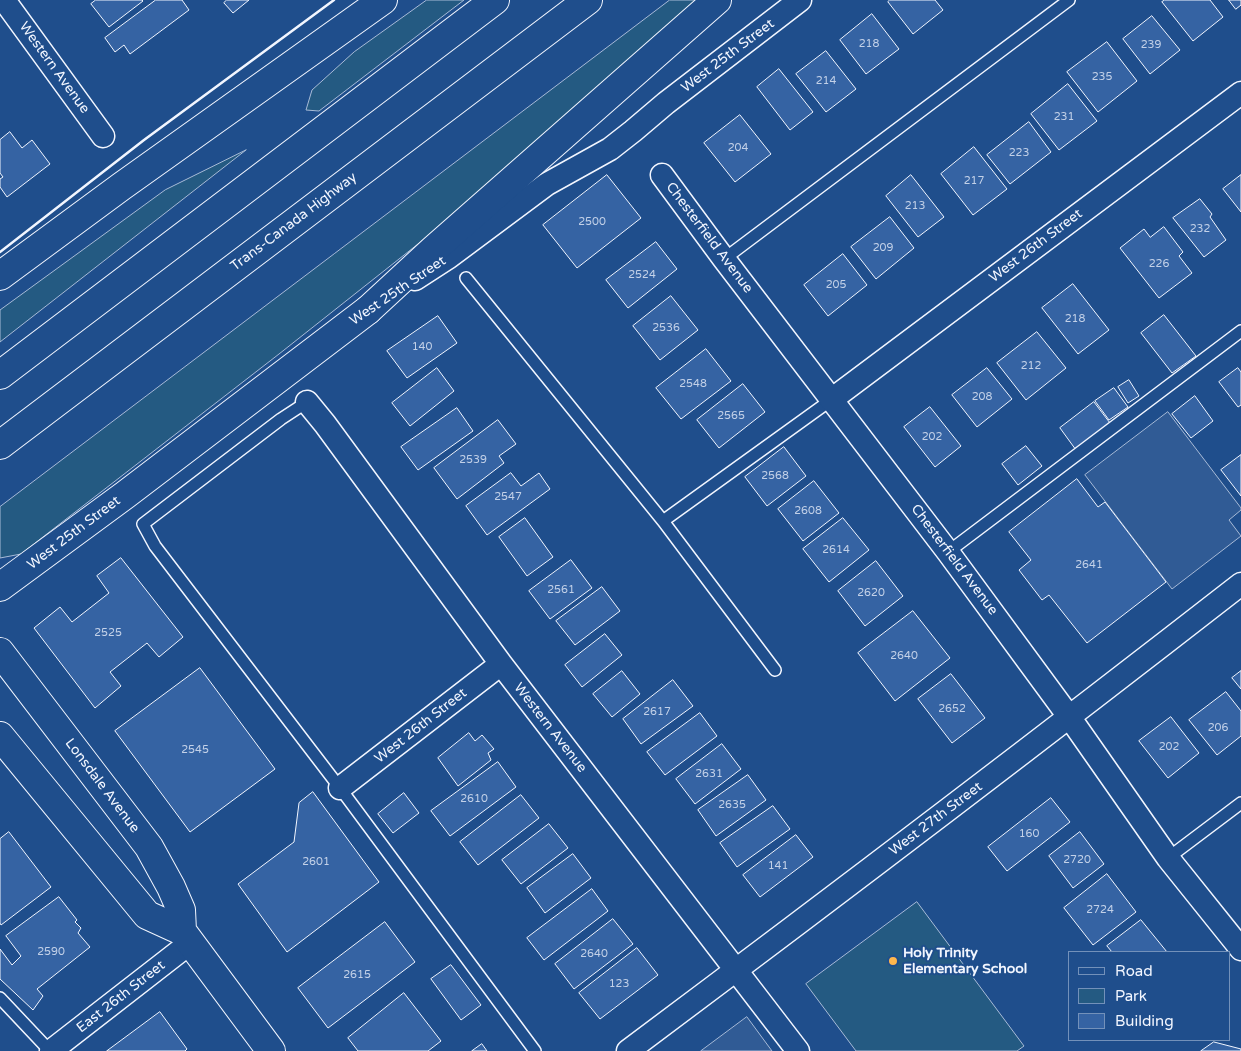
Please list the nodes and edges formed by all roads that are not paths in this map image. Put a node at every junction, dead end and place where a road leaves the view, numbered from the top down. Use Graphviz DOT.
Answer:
graph roads {
  1 [pos="4,0"];
  2 [pos="383,0"];
  3 [pos="494,0"];
  4 [pos="588,0"];
  5 [pos="717,0"];
  6 [pos="800,0"];
  7 [pos="1069,0"];
  8 [pos="1241,93"];
  9 [pos="103,136"];
  10 [pos="662,175"];
  11 [pos="724,259"];
  12 [pos="0,276"];
  13 [pos="466,278"];
  14 [pos="368,310"];
  15 [pos="1241,331"];
  16 [pos="0,375"];
  17 [pos="831,400"];
  18 [pos="307,402"];
  19 [pos="0,445"];
  20 [pos="663,521"];
  21 [pos="948,552"];
  22 [pos="1241,584"];
  23 [pos="0,587"];
  24 [pos="0,652"];
  25 [pos="501,664"];
  26 [pos="775,670"];
  27 [pos="1070,718"];
  28 [pos="4,744"];
  29 [pos="340,788"];
  30 [pos="1241,803"];
  31 [pos="1168,858"];
  32 [pos="186,937"];
  33 [pos="1241,949"];
  34 [pos="736,970"];
  35 [pos="0,998"];
  36 [pos="50,1051"];
  37 [pos="271,1051"];
  38 [pos="535,1051"];
  39 [pos="628,1051"];
  40 [pos="798,1051"];
  1 -- 9 [label="street, Western Avenue"];
  2 -- 12 [label="main road"];
  3 -- 16 [label="main road"];
  4 -- 19 [label="main road, Trans-Canada Highway"];
  5 -- 14 [label="main road"];
  6 -- 14 [label="street, West 25th Street"];
  7 -- 11 [label="lane"];
  8 -- 17 [label="street, West 26th Street"];
  10 -- 11 [label="street, Chesterfield Avenue"];
  11 -- 17 [label="street, Chesterfield Avenue"];
  13 -- 20 [label="lane"];
  14 -- 23 [label="main road, West 25th Street"];
  15 -- 21 [label="lane"];
  17 -- 20 [label="lane"];
  17 -- 21 [label="street, Chesterfield Avenue"];
  18 -- 25 [label="street, Western Avenue"];
  18 -- 29 [label="lane"];
  20 -- 26 [label="lane"];
  21 -- 27 [label="street, Chesterfield Avenue"];
  22 -- 27 [label="street, West 27th Street"];
  24 -- 32 [label="main road, Lonsdale Avenue"];
  25 -- 29 [label="street, West 26th Street"];
  25 -- 34 [label="street, Western Avenue"];
  27 -- 31 [label="street, Chesterfield Avenue"];
  27 -- 34 [label="street, West 27th Street"];
  28 -- 32 [label="main road"];
  29 -- 38 [label="lane"];
  30 -- 31 [label="lane"];
  31 -- 33 [label="street, Chesterfield Avenue"];
  32 -- 36 [label="street, East 26th Street"];
  32 -- 37 [label="main road"];
  34 -- 39 [label="street, West 27th Street"];
  34 -- 40 [label="street, Western Avenue"];
  35 -- 36 [label="lane"];
}
